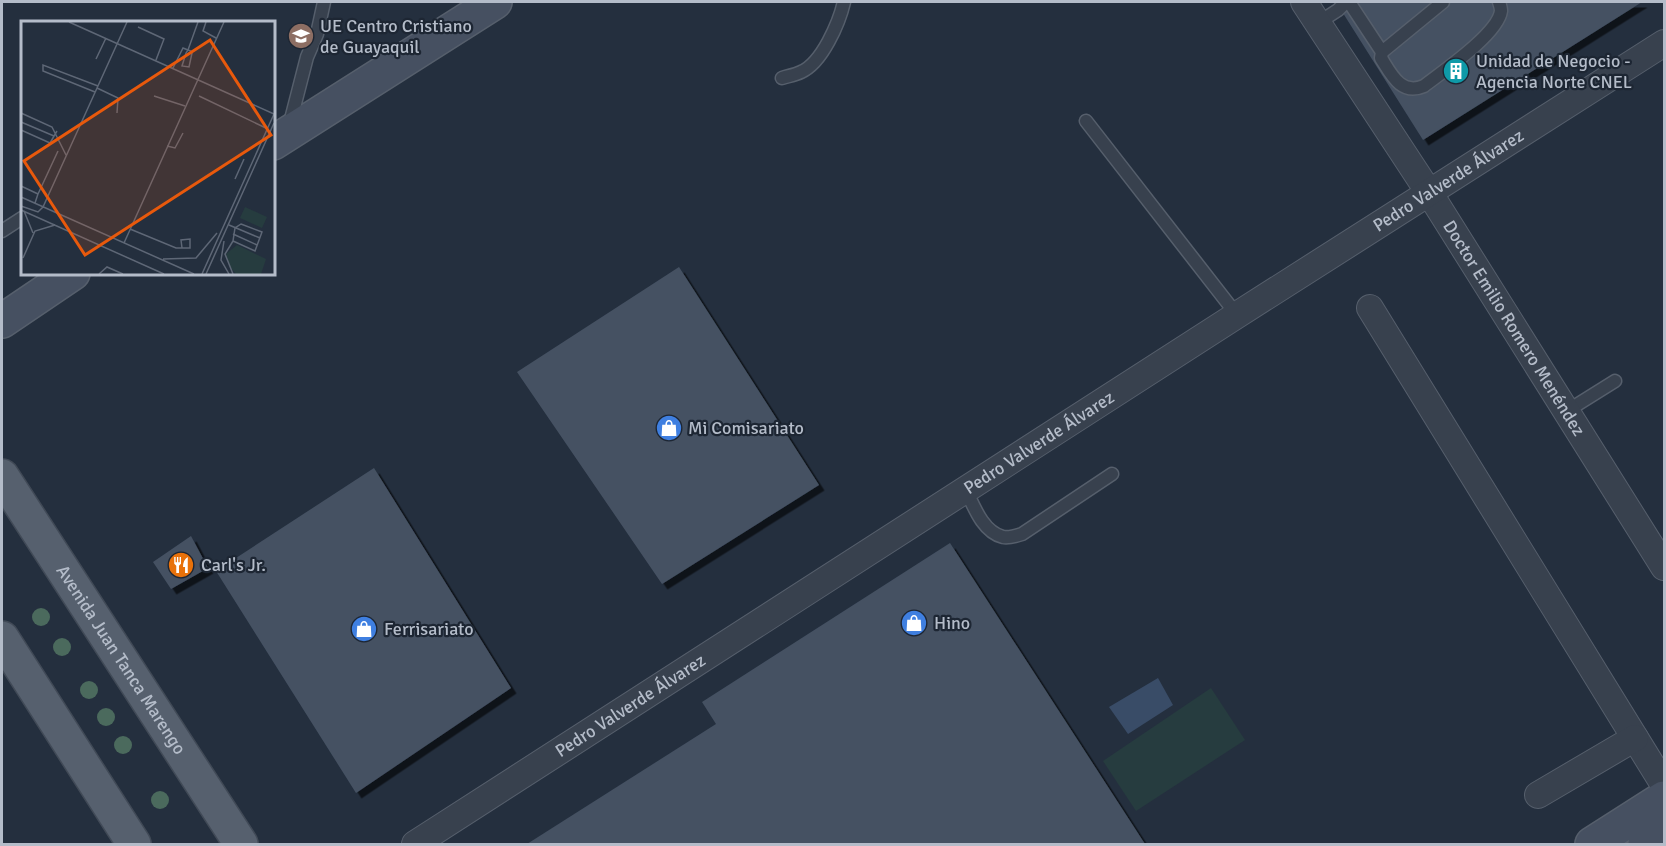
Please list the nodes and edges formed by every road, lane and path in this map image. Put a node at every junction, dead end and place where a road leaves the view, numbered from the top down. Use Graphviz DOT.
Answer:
graph roads {
  1 [pos="324,2"];
  2 [pos="495,2"];
  3 [pos="844,2"];
  4 [pos="1348,2"];
  5 [pos="1443,2"];
  6 [pos="1499,2"];
  7 [pos="1311,12"];
  8 [pos="1665,43"];
  9 [pos="1382,52"];
  10 [pos="782,78"];
  11 [pos="1086,121"];
  12 [pos="280,138"];
  13 [pos="1430,194"];
  14 [pos="21,219"];
  15 [pos="2,231"];
  16 [pos="72,274"];
  17 [pos="1370,308"];
  18 [pos="1237,315"];
  19 [pos="2,321"];
  20 [pos="1615,381"];
  21 [pos="1566,411"];
  22 [pos="1112,474"];
  23 [pos="2,476"];
  24 [pos="966,490"];
  25 [pos="1665,567"];
  26 [pos="2,638"];
  27 [pos="1635,738"];
  28 [pos="1665,785"];
  29 [pos="1538,795"];
  30 [pos="1665,798"];
  31 [pos="1665,832"];
  32 [pos="134,844"];
  33 [pos="241,844"];
  34 [pos="415,844"];
  35 [pos="1592,844"];
  36 [pos="1645,844"];
  1 -- 12 [label="lane"];
  2 -- 12 [label="street"];
  3 -- 10 [label="lane"];
  4 -- 7 [label="lane"];
  4 -- 9 [label="lane"];
  5 -- 9 [label="lane"];
  6 -- 9 [label="lane"];
  7 -- 13 [label="street, Doctor Emilio Romero Menéndez"];
  8 -- 13 [label="street, Pedro Valverde Álvarez"];
  11 -- 18 [label="lane"];
  13 -- 18 [label="street, Pedro Valverde Álvarez"];
  13 -- 21 [label="street, Doctor Emilio Romero Menéndez"];
  14 -- 15 [label="lane"];
  16 -- 19 [label="street"];
  17 -- 27 [label="street"];
  18 -- 24 [label="street, Pedro Valverde Álvarez"];
  20 -- 21 [label="lane"];
  21 -- 25 [label="street, Doctor Emilio Romero Menéndez"];
  22 -- 24 [label="lane"];
  23 -- 33 [label="main road, Avenida Juan Tanca Marengo"];
  24 -- 34 [label="street, Pedro Valverde Álvarez"];
  26 -- 32 [label="main road"];
  27 -- 28 [label="street"];
  27 -- 29 [label="street"];
  30 -- 35 [label="street"];
  31 -- 36 [label="street"];
}
